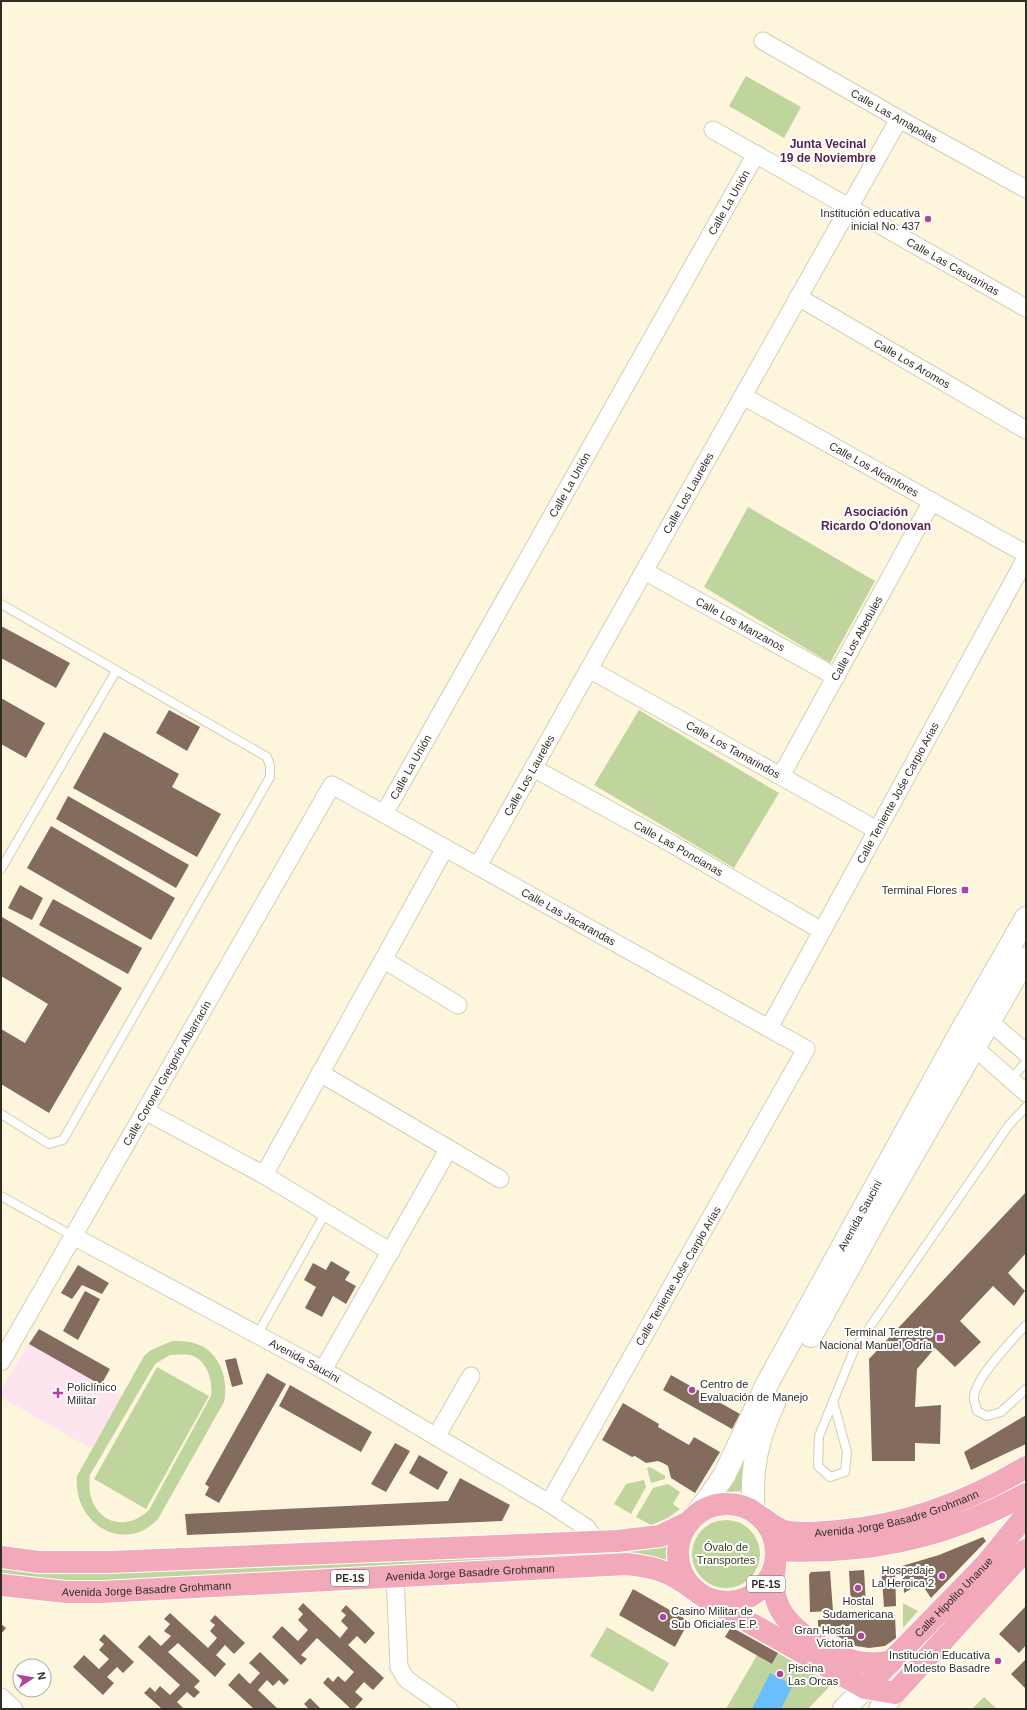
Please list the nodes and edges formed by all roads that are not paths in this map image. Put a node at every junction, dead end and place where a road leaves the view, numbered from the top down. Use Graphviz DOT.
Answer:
graph roads {
  1 [pos="762,41"];
  2 [pos="898,119"];
  3 [pos="713,130"];
  4 [pos="756,154"];
  5 [pos="1026,189"];
  6 [pos="848,208"];
  7 [pos="798,297"];
  8 [pos="1026,308"];
  9 [pos="743,396"];
  10 [pos="1026,430"];
  11 [pos="932,501"];
  12 [pos="1026,554"];
  13 [pos="1026,558"];
  14 [pos="644,571"];
  15 [pos="1,604"];
  16 [pos="589,669"];
  17 [pos="116,671"];
  18 [pos="836,677"];
  19 [pos="533,768"];
  20 [pos="781,776"];
  21 [pos="332,785"];
  22 [pos="384,814"];
  23 [pos="877,830"];
  24 [pos="445,848"];
  25 [pos="478,866"];
  26 [pos="1,869"];
  27 [pos="1026,918"];
  28 [pos="822,931"];
  29 [pos="1026,958"];
  30 [pos="384,960"];
  31 [pos="458,1005"];
  32 [pos="982,1015"];
  33 [pos="769,1028"];
  34 [pos="967,1041"];
  35 [pos="806,1049"];
  36 [pos="1026,1054"];
  37 [pos="1026,1062"];
  38 [pos="320,1073"];
  39 [pos="1011,1079"];
  40 [pos="1026,1093"];
  41 [pos="1026,1107"];
  42 [pos="145,1111"];
  43 [pos="1,1114"];
  44 [pos="448,1150"];
  45 [pos="264,1175"];
  46 [pos="500,1179"];
  47 [pos="1,1196"];
  48 [pos="326,1212"];
  49 [pos="73,1236"];
  50 [pos="854,1241"];
  51 [pos="391,1252"];
  52 [pos="1026,1326"];
  53 [pos="257,1335"];
  54 [pos="3,1355"];
  55 [pos="323,1370"];
  56 [pos="471,1376"];
  57 [pos="1026,1389"];
  58 [pos="833,1401"];
  59 [pos="436,1438"];
  60 [pos="1026,1468"];
  61 [pos="1026,1494"];
  62 [pos="549,1503"];
  63 [pos="759,1515"];
  64 [pos="1026,1515"];
  65 [pos="692,1518"];
  66 [pos="596,1542"];
  67 [pos="1026,1550"];
  68 [pos="1,1557"];
  69 [pos="776,1558"];
  70 [pos="395,1576"];
  71 [pos="1,1585"];
  72 [pos="700,1594"];
  73 [pos="891,1662"];
  74 [pos="865,1688"];
  75 [pos="895,1693"];
  76 [pos="1,1697"];
  77 [pos="14,1709"];
  78 [pos="449,1709"];
  79 [pos="844,1709"];
  80 [pos="880,1709"];
  1 -- 2 [label="street, Calle Las Amapolas"];
  2 -- 5 [label="street, Calle Las Amapolas"];
  2 -- 6 [label="street, Calle Los Laureles"];
  3 -- 4 [label="street, Calle Las Casuarinas"];
  4 -- 6 [label="street, Calle Las Casuarinas"];
  4 -- 22 [label="street, Calle La Unión"];
  6 -- 7 [label="street, Calle Los Laureles"];
  6 -- 8 [label="street, Calle Las Casuarinas"];
  7 -- 9 [label="street, Calle Los Laureles"];
  7 -- 10 [label="street, Calle Los Aromos"];
  9 -- 11 [label="street, Calle Los Alcanfores"];
  9 -- 14 [label="street, Calle Los Laureles"];
  11 -- 12 [label="street, Calle Los Alcanfores"];
  11 -- 18 [label="street, Calle Los Abedules"];
  13 -- 23 [label="street, Calle Teniente Jośe Carpio Arias"];
  14 -- 16 [label="street, Calle Los Laureles"];
  14 -- 18 [label="street, Calle Los Manzanos"];
  15 -- 17 [label="lane"];
  16 -- 19 [label="street, Calle Los Laureles"];
  16 -- 20 [label="street, Calle Los Tamarindos"];
  17 -- 26 [label="lane"];
  17 -- 43 [label="lane"];
  18 -- 20 [label="street, Calle Los Abedules"];
  19 -- 25 [label="street, Calle Los Laureles"];
  19 -- 28 [label="street, Calle Las Poncianas"];
  20 -- 23 [label="street, Calle Los Tamarindos"];
  21 -- 22 [label="street, Calle Las Jacarandas"];
  21 -- 42 [label="street, Calle Coronel Gregorio Albarracín"];
  22 -- 24 [label="street, Calle Las Jacarandas"];
  23 -- 28 [label="street, Calle Teniente Jośe Carpio Arias"];
  24 -- 25 [label="street, Calle Las Jacarandas"];
  24 -- 30 [label="street"];
  25 -- 33 [label="street, Calle Las Jacarandas"];
  27 -- 32 [label="main road, Avenida Saucini"];
  28 -- 33 [label="street, Calle Teniente Jośe Carpio Arias"];
  29 -- 32 [label="main road, Avenida Saucini"];
  30 -- 31 [label="street"];
  30 -- 38 [label="street"];
  32 -- 34 [label="main road, Avenida Saucini"];
  32 -- 36 [label="street"];
  33 -- 35 [label="street, Calle Las Jacarandas"];
  34 -- 39 [label="street"];
  34 -- 50 [label="main road, Avenida Saucini"];
  35 -- 62 [label="street, Calle Teniente Jośe Carpio Arias"];
  37 -- 39 [label="lane"];
  38 -- 44 [label="street"];
  38 -- 45 [label="street"];
  39 -- 40 [label="street"];
  41 -- 58 [label="lane"];
  42 -- 45 [label="street"];
  42 -- 49 [label="street, Calle Coronel Gregorio Albarracín"];
  44 -- 46 [label="street"];
  44 -- 51 [label="street"];
  45 -- 48 [label="street"];
  47 -- 49 [label="lane, Avenida Saucini"];
  48 -- 51 [label="street"];
  48 -- 53 [label="lane"];
  49 -- 53 [label="street, Avenida Saucini"];
  49 -- 54 [label="street, Calle Coronel Gregorio Albarracín"];
  50 -- 63 [label="main road, Avenida Saucini"];
  50 -- 65 [label="main road, Avenida Saucini"];
  51 -- 55 [label="street"];
  52 -- 57 [label="lane"];
  53 -- 55 [label="street, Avenida Saucini"];
  55 -- 59 [label="street, Avenida Saucini"];
  56 -- 59 [label="street"];
  58 -- 58 [label="lane"];
  59 -- 62 [label="street, Avenida Saucini"];
  60 -- 63 [label="highway, Avenida Jorge Basadre Grohmann"];
  61 -- 69 [label="highway, Avenida Jorge Basadre Grohmann"];
  62 -- 66 [label="street, Avenida Saucini"];
  63 -- 65 [label="highway"];
  63 -- 69 [label="highway"];
  64 -- 73 [label="highway, Calle Hipolito Unanue"];
  65 -- 66 [label="highway"];
  65 -- 72 [label="highway"];
  66 -- 68 [label="highway"];
  67 -- 75 [label="highway, Calle Hipolito Unanue"];
  69 -- 72 [label="highway, PE-1S"];
  69 -- 73 [label="highway"];
  70 -- 71 [label="highway, Avenida Jorge Basadre Grohmann / PE-1S"];
  70 -- 72 [label="highway, Avenida Jorge Basadre Grohmann / PE-1S"];
  70 -- 78 [label="street"];
  72 -- 74 [label="highway"];
  73 -- 74 [label="highway, Calle Hipolito Unanue"];
  74 -- 75 [label="highway"];
  74 -- 79 [label="main road, Calle Hipolito Unanue"];
  75 -- 80 [label="main road, Calle Hipolito Unanue"];
  76 -- 77 [label="street"];
}
